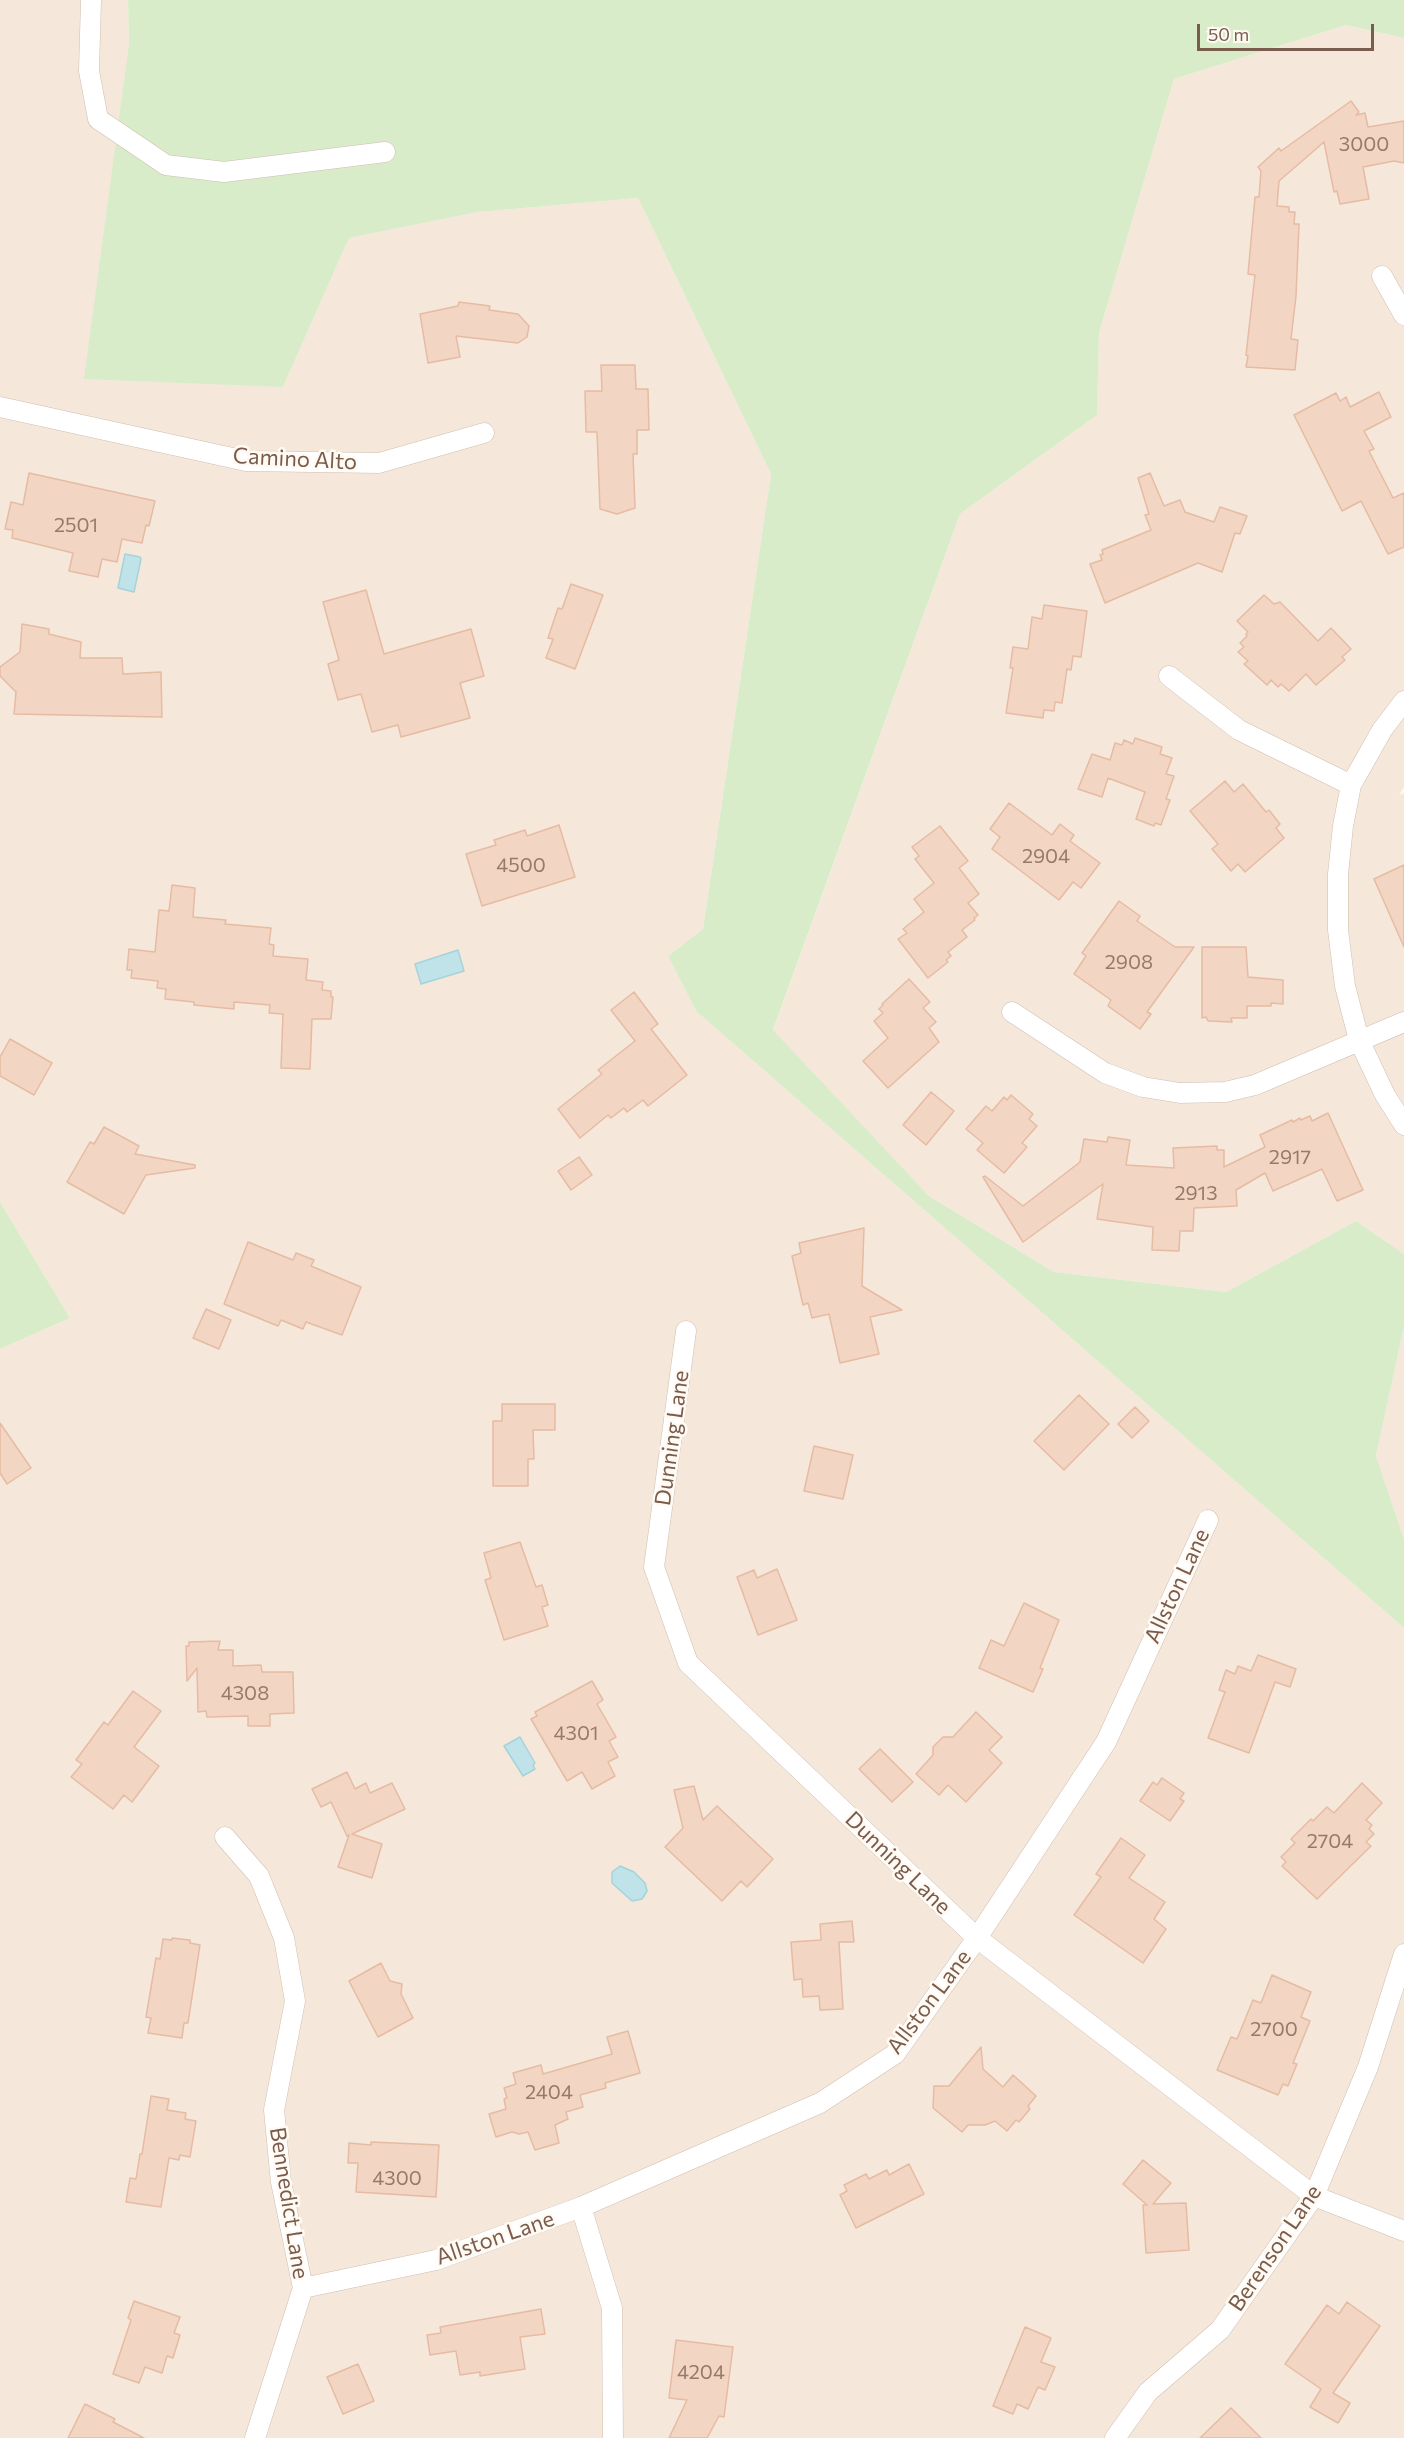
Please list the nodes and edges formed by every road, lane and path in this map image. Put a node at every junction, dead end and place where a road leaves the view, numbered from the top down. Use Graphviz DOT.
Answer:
graph roads {
  1 [pos="91,0"];
  2 [pos="385,152"];
  3 [pos="1382,276"];
  4 [pos="1404,315"];
  5 [pos="0,407"];
  6 [pos="484,433"];
  7 [pos="1169,676"];
  8 [pos="1404,701"];
  9 [pos="1351,785"];
  10 [pos="1012,1012"];
  11 [pos="1404,1022"];
  12 [pos="1359,1040"];
  13 [pos="1404,1125"];
  14 [pos="686,1331"];
  15 [pos="1208,1520"];
  16 [pos="225,1837"];
  17 [pos="977,1938"];
  18 [pos="1404,1954"];
  19 [pos="1314,2196"];
  20 [pos="580,2207"];
  21 [pos="1404,2231"];
  22 [pos="303,2288"];
  23 [pos="255,2438"];
  24 [pos="613,2438"];
  25 [pos="1115,2438"];
  1 -- 2 [label="street"];
  3 -- 4 [label="street"];
  5 -- 6 [label="street, Camino Alto"];
  7 -- 9 [label="street"];
  8 -- 9 [label="street"];
  9 -- 12 [label="street"];
  10 -- 12 [label="street"];
  11 -- 12 [label="street"];
  12 -- 13 [label="street"];
  14 -- 17 [label="street, Dunning Lane"];
  15 -- 17 [label="street, Allston Lane"];
  16 -- 22 [label="street, Bennedict Lane"];
  17 -- 19 [label="street, Dunning Lane"];
  17 -- 20 [label="street, Allston Lane"];
  18 -- 19 [label="street, Berenson Lane"];
  19 -- 21 [label="street, Dunning Lane"];
  19 -- 25 [label="street, Berenson Lane"];
  20 -- 22 [label="street, Allston Lane"];
  20 -- 24 [label="street"];
  22 -- 23 [label="street, Bennedict Lane"];
}
